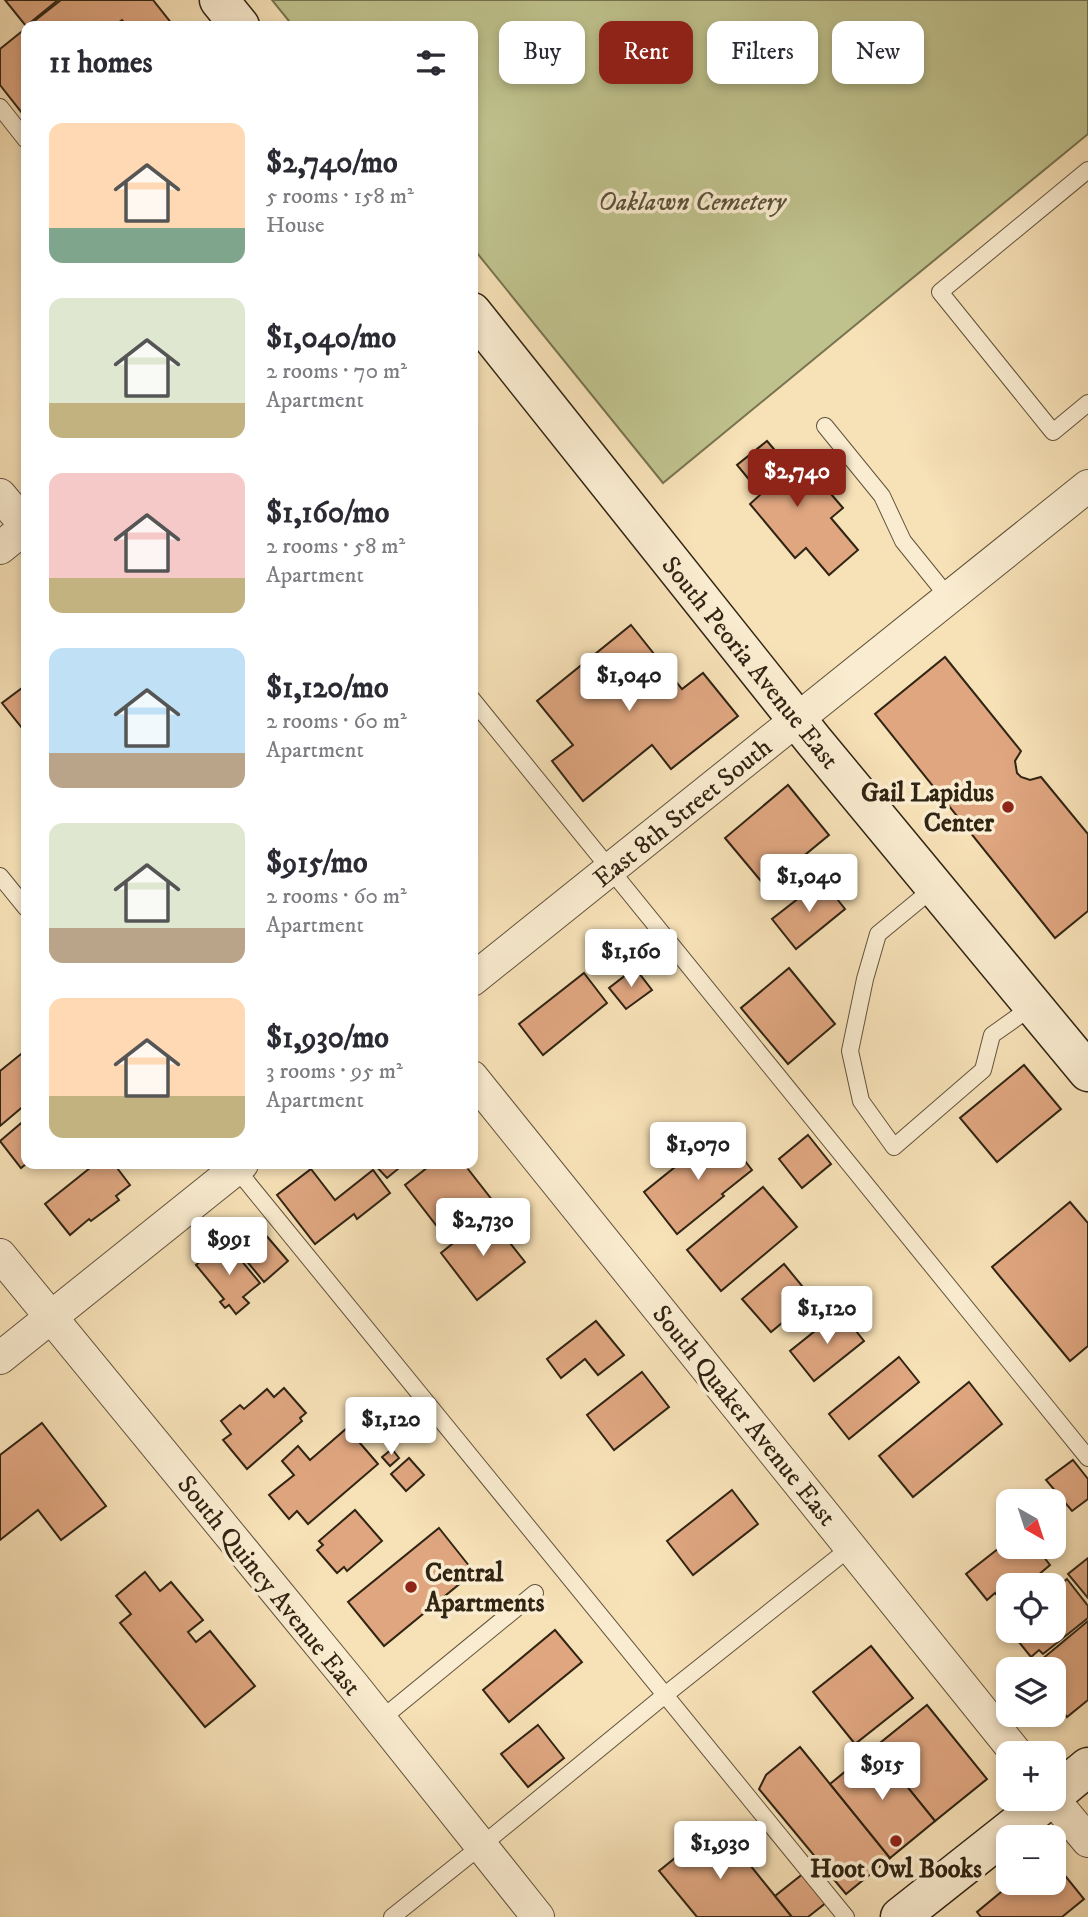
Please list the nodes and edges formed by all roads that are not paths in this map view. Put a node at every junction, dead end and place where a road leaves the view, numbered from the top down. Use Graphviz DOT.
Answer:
graph roads {
  1 [pos="0,107"];
  2 [pos="21,134"];
  3 [pos="1088,170"];
  4 [pos="478,320"];
  5 [pos="1088,403"];
  6 [pos="825,426"];
  7 [pos="1088,486"];
  8 [pos="0,495"];
  9 [pos="21,521"];
  10 [pos="21,531"];
  11 [pos="0,548"];
  12 [pos="949,598"];
  13 [pos="478,706"];
  14 [pos="796,720"];
  15 [pos="610,869"];
  16 [pos="0,876"];
  17 [pos="934,887"];
  18 [pos="21,902"];
  19 [pos="478,975"];
  20 [pos="1033,1006"];
  21 [pos="1088,1072"];
  22 [pos="478,1084"];
  23 [pos="232,1169"];
  24 [pos="240,1169"];
  25 [pos="0,1255"];
  26 [pos="50,1318"];
  27 [pos="0,1358"];
  28 [pos="1088,1458"];
  29 [pos="851,1547"];
  30 [pos="535,1593"];
  31 [pos="665,1695"];
  32 [pos="380,1720"];
  33 [pos="1007,1741"];
  34 [pos="1088,1767"];
  35 [pos="1066,1786"];
  36 [pos="1035,1811"];
  37 [pos="1063,1811"];
  38 [pos="1088,1841"];
  39 [pos="481,1846"];
  40 [pos="392,1917"];
  41 [pos="538,1917"];
  42 [pos="846,1917"];
  43 [pos="900,1917"];
  1 -- 2 [label="lane"];
  3 -- 5 [label="lane"];
  4 -- 14 [label="main road, South Peoria Avenue East"];
  6 -- 12 [label="lane"];
  7 -- 12 [label="street, East 8th Street South"];
  8 -- 9 [label="street"];
  10 -- 11 [label="street"];
  12 -- 14 [label="street, East 8th Street South"];
  13 -- 15 [label="lane"];
  14 -- 15 [label="street, East 8th Street South"];
  14 -- 17 [label="main road, South Peoria Avenue East"];
  15 -- 19 [label="street, East 8th Street South"];
  15 -- 28 [label="lane"];
  16 -- 18 [label="lane"];
  17 -- 20 [label="main road, South Peoria Avenue East"];
  17 -- 20 [label="lane"];
  20 -- 21 [label="main road, South Peoria Avenue East"];
  22 -- 29 [label="street, South Quaker Avenue East"];
  23 -- 26 [label="street"];
  24 -- 31 [label="lane"];
  25 -- 26 [label="street, South Quincy Avenue East"];
  26 -- 27 [label="street"];
  26 -- 32 [label="street, South Quincy Avenue East"];
  29 -- 31 [label="lane"];
  29 -- 33 [label="street, South Quaker Avenue East"];
  30 -- 32 [label="lane"];
  31 -- 39 [label="lane"];
  31 -- 42 [label="lane"];
  32 -- 39 [label="street, South Quincy Avenue East"];
  34 -- 35 [label="main road"];
  36 -- 43 [label="main road"];
  37 -- 38 [label="street"];
  39 -- 40 [label="lane"];
  39 -- 41 [label="street, South Quincy Avenue East"];
}
